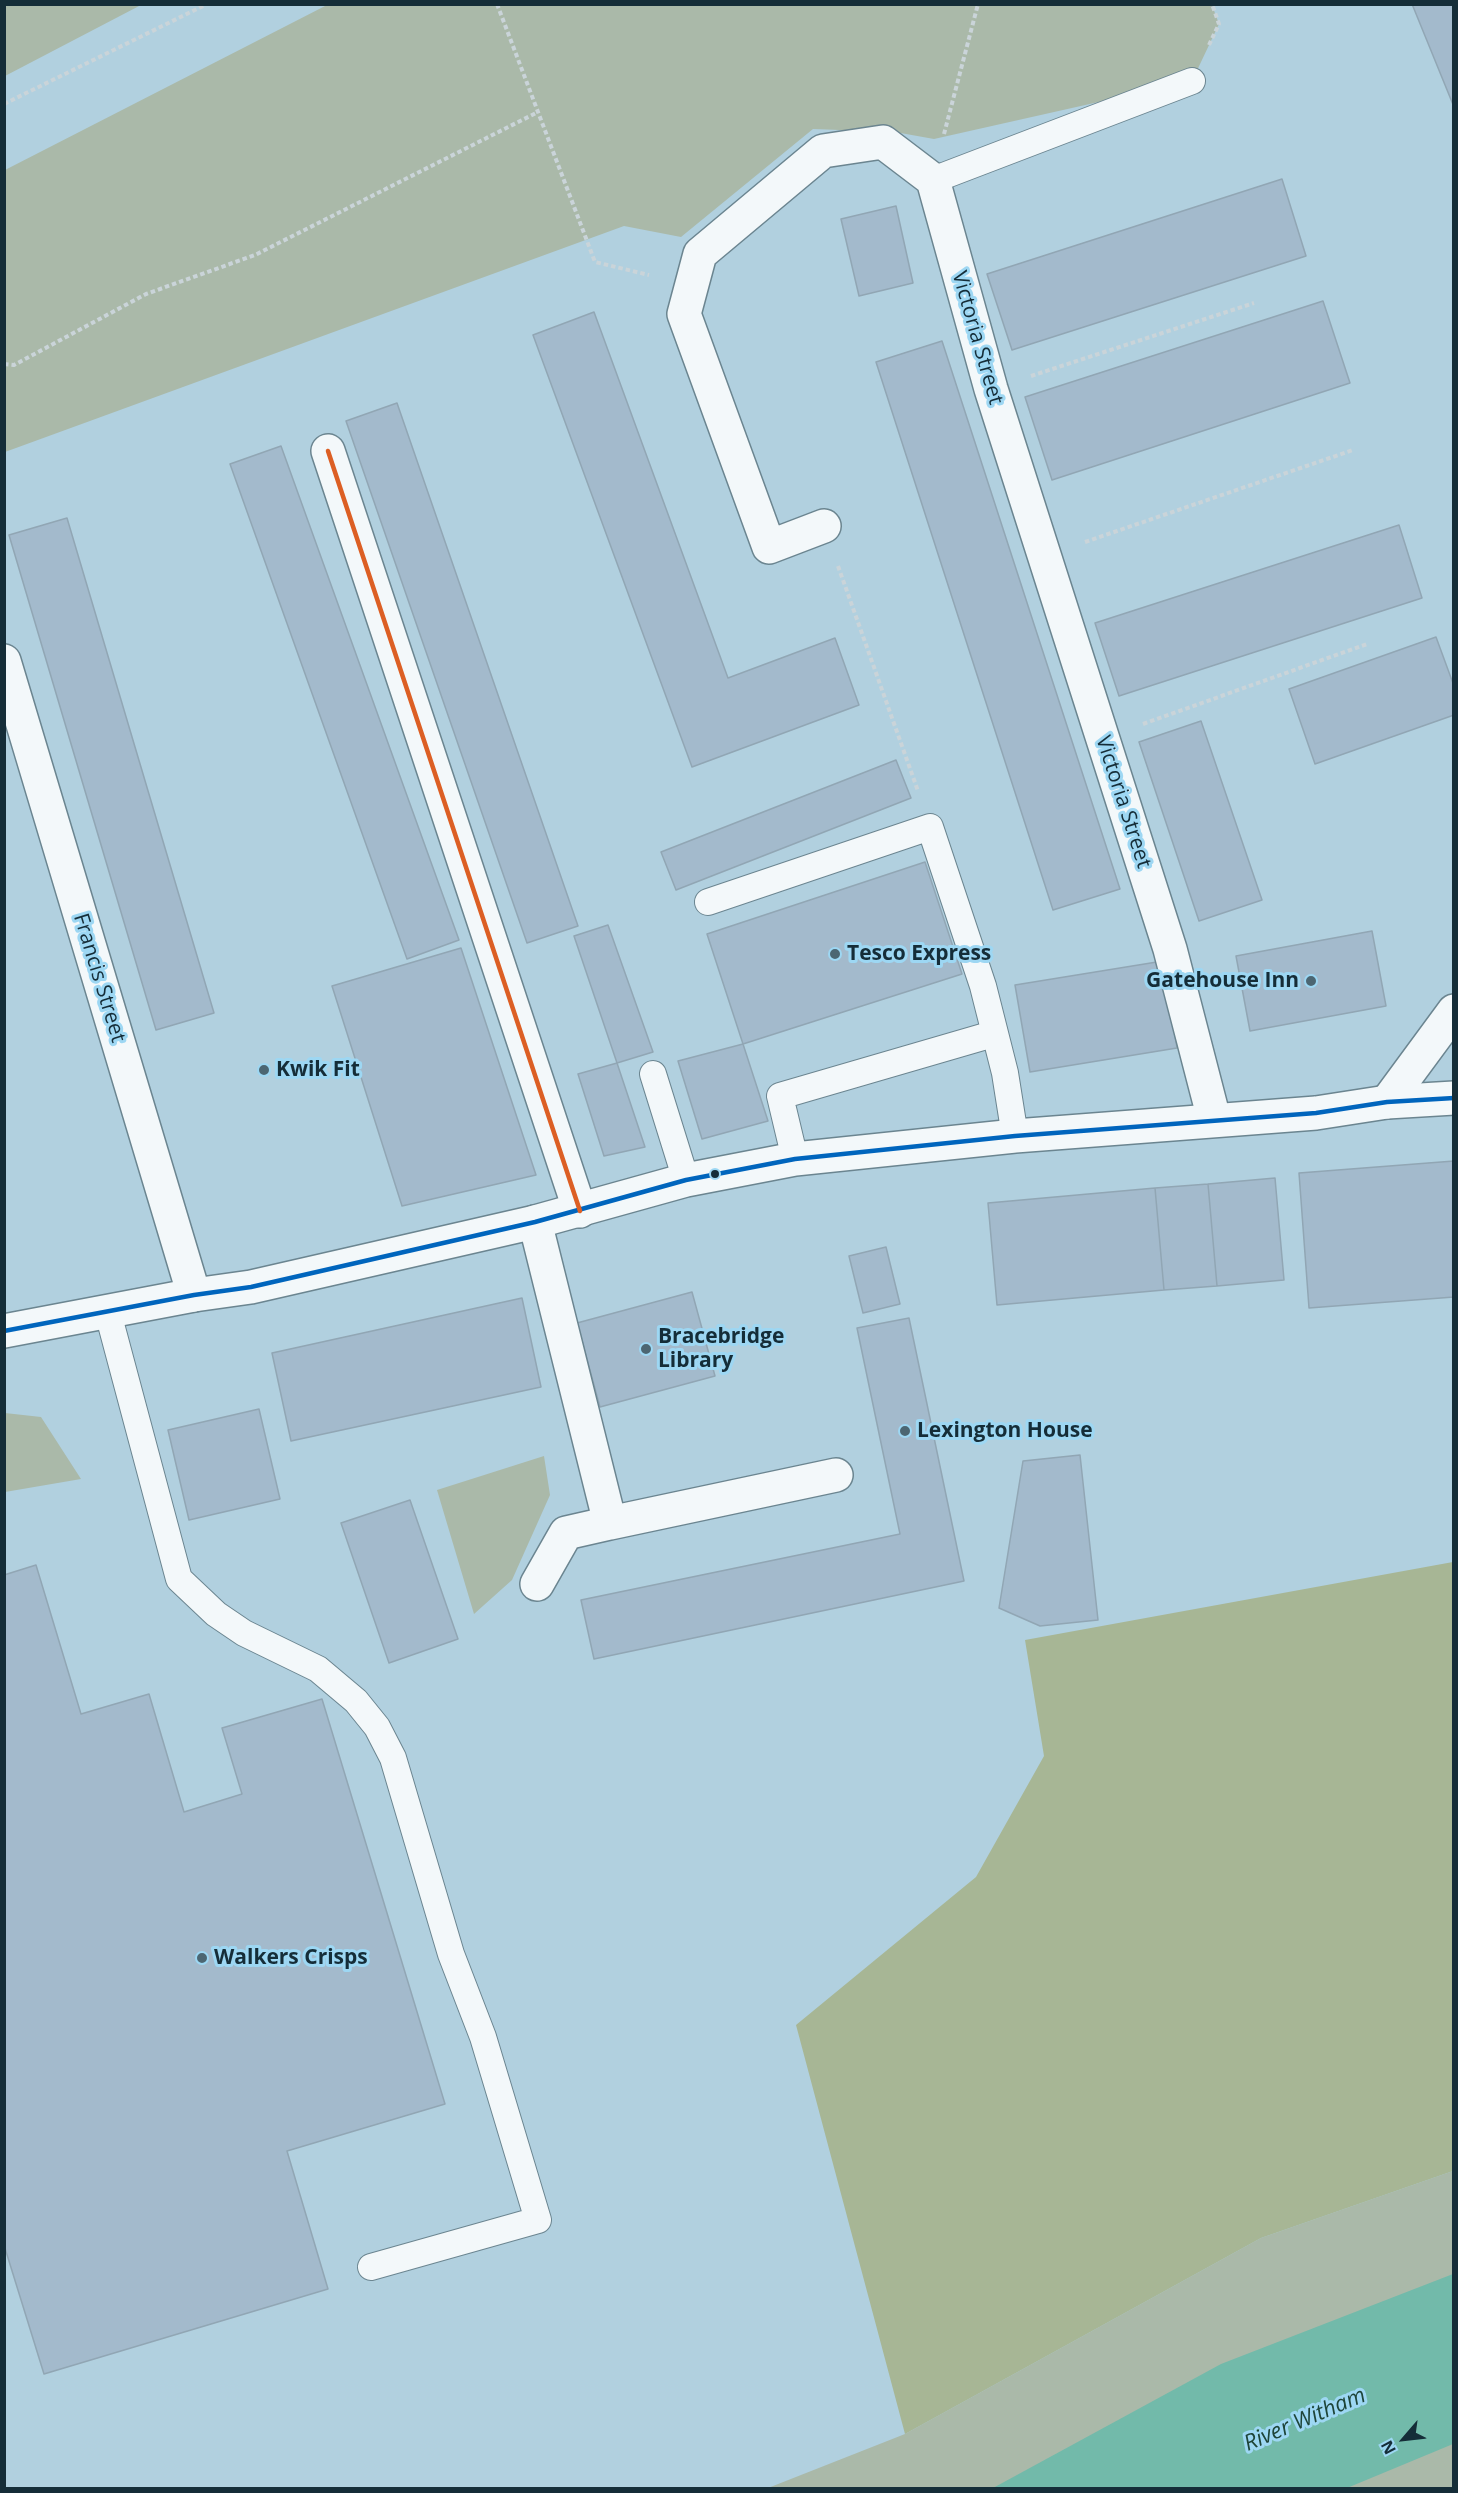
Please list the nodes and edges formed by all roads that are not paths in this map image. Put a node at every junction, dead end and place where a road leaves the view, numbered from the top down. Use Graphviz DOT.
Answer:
graph roads {
  1 [pos="1192,81"];
  2 [pos="933,180"];
  3 [pos="328,451"];
  4 [pos="824,526"];
  5 [pos="4,661"];
  6 [pos="708,902"];
  7 [pos="1454,1011"];
  8 [pos="993,1034"];
  9 [pos="653,1074"];
  10 [pos="1454,1098"];
  11 [pos="1387,1102"];
  12 [pos="1214,1119"];
  13 [pos="1015,1136"];
  14 [pos="795,1159"];
  15 [pos="686,1180"];
  16 [pos="580,1210"];
  17 [pos="535,1222"];
  18 [pos="194,1295"];
  19 [pos="108,1313"];
  20 [pos="4,1331"];
  21 [pos="836,1475"];
  22 [pos="610,1523"];
  23 [pos="537,1584"];
  24 [pos="372,2267"];
  1 -- 2 [label="lane"];
  2 -- 4 [label="street"];
  2 -- 12 [label="street, Victoria Street"];
  3 -- 16 [label="street"];
  5 -- 18 [label="street, Francis Street"];
  6 -- 8 [label="lane"];
  7 -- 11 [label="street"];
  8 -- 13 [label="lane"];
  8 -- 14 [label="lane"];
  9 -- 15 [label="lane"];
  10 -- 11 [label="street"];
  11 -- 12 [label="street"];
  12 -- 13 [label="street"];
  13 -- 14 [label="street"];
  14 -- 15 [label="street"];
  15 -- 16 [label="street"];
  16 -- 17 [label="street"];
  17 -- 18 [label="street"];
  17 -- 22 [label="street"];
  18 -- 19 [label="street"];
  19 -- 20 [label="street"];
  19 -- 24 [label="lane"];
  21 -- 22 [label="street"];
  22 -- 23 [label="street"];
}
